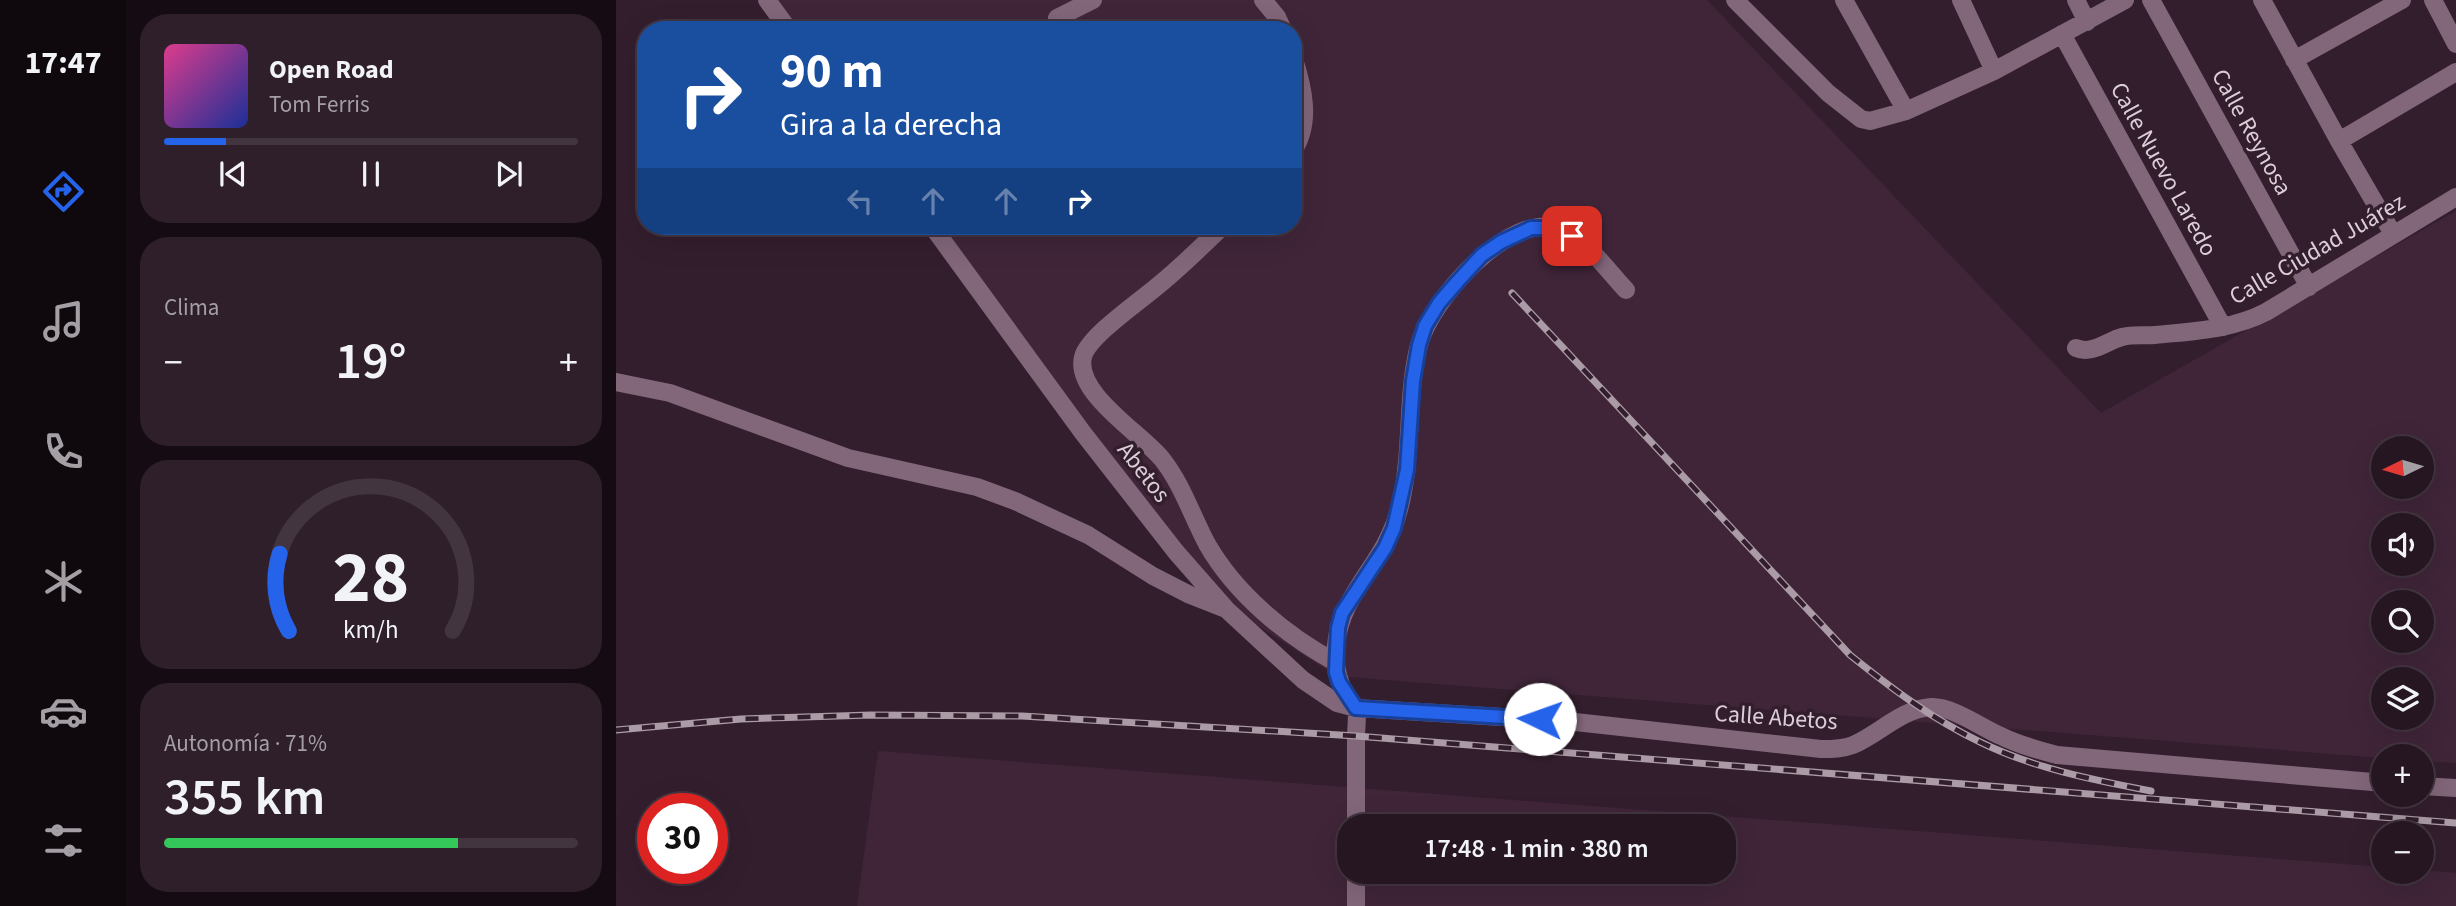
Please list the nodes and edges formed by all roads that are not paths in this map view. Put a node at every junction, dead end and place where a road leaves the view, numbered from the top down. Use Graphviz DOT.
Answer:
graph roads {
  1 [pos="767,0"];
  2 [pos="1093,0"];
  3 [pos="1263,0"];
  4 [pos="1735,0"];
  5 [pos="1844,0"];
  6 [pos="1961,0"];
  7 [pos="2076,0"];
  8 [pos="2125,0"];
  9 [pos="2151,0"];
  10 [pos="2262,0"];
  11 [pos="2402,0"];
  12 [pos="2433,0"];
  13 [pos="1057,18"];
  14 [pos="782,21"];
  15 [pos="1279,21"];
  16 [pos="2087,22"];
  17 [pos="2062,34"];
  18 [pos="2456,44"];
  19 [pos="2294,60"];
  20 [pos="1994,71"];
  21 [pos="2456,72"];
  22 [pos="1302,96"];
  23 [pos="1897,114"];
  24 [pos="1302,125"];
  25 [pos="2339,141"];
  26 [pos="2456,197"];
  27 [pos="2393,234"];
  28 [pos="939,235"];
  29 [pos="1213,235"];
  30 [pos="2309,287"];
  31 [pos="1626,290"];
  32 [pos="2223,327"];
  33 [pos="2076,348"];
  34 [pos="616,382"];
  35 [pos="1226,609"];
  36 [pos="1335,662"];
  37 [pos="1356,708"];
  38 [pos="2371,782"];
  39 [pos="2434,787"];
  40 [pos="2456,788"];
  41 [pos="1356,814"];
  42 [pos="1356,884"];
  43 [pos="1356,906"];
  1 -- 14 [label="street"];
  2 -- 13 [label="street"];
  3 -- 15 [label="street"];
  4 -- 23 [label="street"];
  5 -- 23 [label="street"];
  6 -- 20 [label="street"];
  7 -- 16 [label="street"];
  8 -- 16 [label="street"];
  9 -- 30 [label="street, Calle Reynosa"];
  10 -- 19 [label="street"];
  11 -- 19 [label="street"];
  12 -- 18 [label="street"];
  16 -- 17 [label="street"];
  17 -- 20 [label="street"];
  17 -- 32 [label="street, Calle Nuevo Laredo"];
  19 -- 25 [label="street"];
  20 -- 23 [label="street"];
  21 -- 25 [label="street"];
  22 -- 24 [label="street"];
  25 -- 27 [label="street"];
  26 -- 27 [label="street, Calle Ciudad Juárez"];
  27 -- 30 [label="street, Calle Ciudad Juárez"];
  28 -- 35 [label="street, Abetos"];
  29 -- 36 [label="street"];
  30 -- 32 [label="street, Calle Ciudad Juárez"];
  31 -- 36 [label="street"];
  32 -- 33 [label="street, Calle Ciudad Juárez"];
  34 -- 35 [label="street"];
  35 -- 37 [label="street, Abetos"];
  36 -- 37 [label="street"];
  37 -- 38 [label="street, Calle Abetos"];
  37 -- 41 [label="street"];
  39 -- 40 [label="street"];
  42 -- 43 [label="street"];
}
